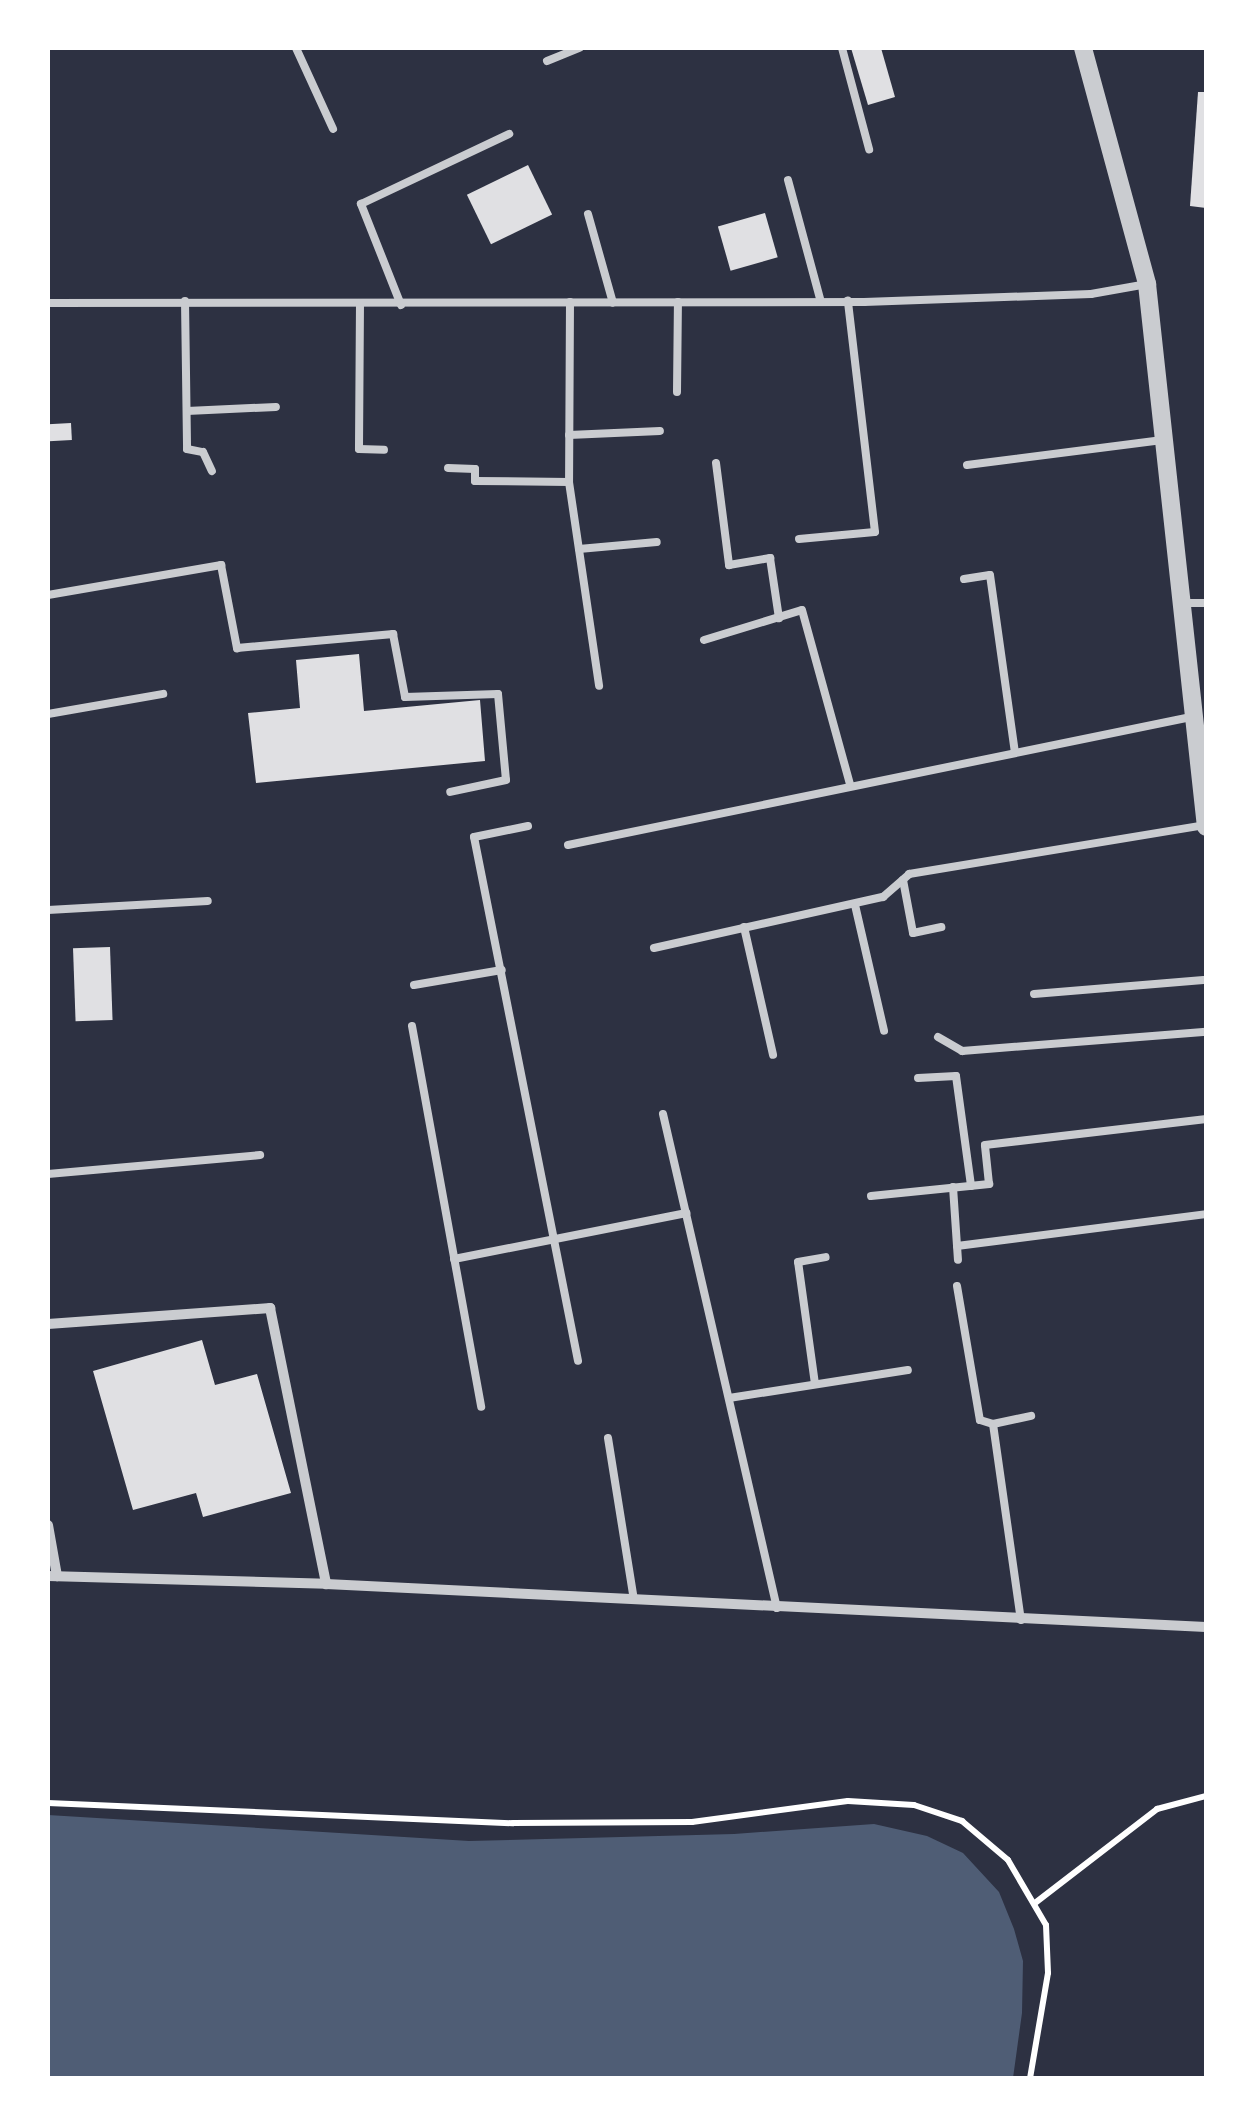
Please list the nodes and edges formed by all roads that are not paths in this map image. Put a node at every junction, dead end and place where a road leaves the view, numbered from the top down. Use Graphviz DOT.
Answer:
graph roads {
  1 [pos="296,48"];
  2 [pos="579,48"];
  3 [pos="842,48"];
  4 [pos="1083,48"];
  5 [pos="547,62"];
  6 [pos="333,129"];
  7 [pos="508,134"];
  8 [pos="868,149"];
  9 [pos="788,180"];
  10 [pos="588,214"];
  11 [pos="1147,284"];
  12 [pos="185,301"];
  13 [pos="570,302"];
  14 [pos="678,302"];
  15 [pos="821,302"];
  16 [pos="848,302"];
  17 [pos="360,303"];
  18 [pos="613,303"];
  19 [pos="48,304"];
  20 [pos="400,305"];
  21 [pos="677,392"];
  22 [pos="276,406"];
  23 [pos="187,411"];
  24 [pos="660,431"];
  25 [pos="570,436"];
  26 [pos="1166,440"];
  27 [pos="384,450"];
  28 [pos="716,463"];
  29 [pos="967,465"];
  30 [pos="448,468"];
  31 [pos="212,471"];
  32 [pos="569,482"];
  33 [pos="799,539"];
  34 [pos="657,542"];
  35 [pos="578,549"];
  36 [pos="964,579"];
  37 [pos="48,595"];
  38 [pos="1184,603"];
  39 [pos="1206,603"];
  40 [pos="779,618"];
  41 [pos="704,640"];
  42 [pos="598,686"];
  43 [pos="163,694"];
  44 [pos="48,714"];
  45 [pos="1195,717"];
  46 [pos="1015,752"];
  47 [pos="850,784"];
  48 [pos="450,792"];
  49 [pos="528,826"];
  50 [pos="1206,826"];
  51 [pos="568,844"];
  52 [pos="903,880"];
  53 [pos="208,901"];
  54 [pos="854,905"];
  55 [pos="48,910"];
  56 [pos="744,927"];
  57 [pos="941,927"];
  58 [pos="654,948"];
  59 [pos="502,970"];
  60 [pos="1206,980"];
  61 [pos="414,985"];
  62 [pos="1034,994"];
  63 [pos="412,1026"];
  64 [pos="884,1032"];
  65 [pos="1206,1032"];
  66 [pos="938,1038"];
  67 [pos="774,1054"];
  68 [pos="918,1078"];
  69 [pos="663,1114"];
  70 [pos="1206,1119"];
  71 [pos="260,1155"];
  72 [pos="48,1174"];
  73 [pos="971,1186"];
  74 [pos="953,1187"];
  75 [pos="871,1196"];
  76 [pos="687,1213"];
  77 [pos="1206,1214"];
  78 [pos="556,1239"];
  79 [pos="957,1246"];
  80 [pos="826,1257"];
  81 [pos="454,1259"];
  82 [pos="958,1260"];
  83 [pos="956,1286"];
  84 [pos="48,1324"];
  85 [pos="578,1361"];
  86 [pos="908,1370"];
  87 [pos="816,1384"];
  88 [pos="729,1398"];
  89 [pos="481,1406"];
  90 [pos="1031,1416"];
  91 [pos="993,1424"];
  92 [pos="608,1438"];
  93 [pos="48,1524"];
  94 [pos="52,1576"];
  95 [pos="326,1584"];
  96 [pos="634,1600"];
  97 [pos="777,1608"];
  98 [pos="1022,1620"];
  99 [pos="1206,1627"];
  1 -- 6 [label="lane"];
  2 -- 5 [label="lane"];
  3 -- 8 [label="lane"];
  4 -- 11 [label="street"];
  7 -- 20 [label="lane"];
  9 -- 15 [label="lane"];
  10 -- 18 [label="lane"];
  11 -- 16 [label="lane"];
  11 -- 26 [label="street"];
  12 -- 17 [label="lane"];
  12 -- 19 [label="lane"];
  12 -- 23 [label="lane"];
  13 -- 18 [label="lane"];
  13 -- 20 [label="lane"];
  13 -- 25 [label="lane"];
  14 -- 15 [label="lane"];
  14 -- 18 [label="lane"];
  14 -- 21 [label="lane"];
  15 -- 16 [label="lane"];
  16 -- 33 [label="lane"];
  17 -- 20 [label="lane"];
  17 -- 27 [label="lane"];
  22 -- 23 [label="lane"];
  23 -- 31 [label="lane"];
  24 -- 25 [label="lane"];
  25 -- 32 [label="lane"];
  26 -- 29 [label="lane"];
  26 -- 38 [label="street"];
  28 -- 40 [label="lane"];
  30 -- 32 [label="lane"];
  32 -- 35 [label="lane"];
  34 -- 35 [label="lane"];
  35 -- 42 [label="lane"];
  36 -- 46 [label="lane"];
  37 -- 48 [label="lane"];
  38 -- 39 [label="lane"];
  38 -- 45 [label="street"];
  40 -- 41 [label="lane"];
  40 -- 47 [label="lane"];
  43 -- 44 [label="lane"];
  45 -- 46 [label="lane"];
  45 -- 50 [label="street"];
  46 -- 47 [label="lane"];
  47 -- 51 [label="lane"];
  49 -- 59 [label="lane"];
  50 -- 52 [label="lane"];
  52 -- 54 [label="lane"];
  52 -- 57 [label="lane"];
  53 -- 55 [label="lane"];
  54 -- 56 [label="lane"];
  54 -- 64 [label="lane"];
  56 -- 58 [label="lane"];
  56 -- 67 [label="lane"];
  59 -- 61 [label="lane"];
  59 -- 78 [label="lane"];
  60 -- 62 [label="lane"];
  63 -- 81 [label="lane"];
  65 -- 66 [label="lane"];
  68 -- 73 [label="lane"];
  69 -- 76 [label="lane"];
  70 -- 73 [label="lane"];
  71 -- 72 [label="lane"];
  73 -- 74 [label="lane"];
  74 -- 75 [label="lane"];
  74 -- 79 [label="lane"];
  76 -- 78 [label="lane"];
  76 -- 88 [label="lane"];
  77 -- 79 [label="lane"];
  78 -- 81 [label="lane"];
  78 -- 85 [label="lane"];
  79 -- 82 [label="lane"];
  80 -- 87 [label="lane"];
  81 -- 89 [label="lane"];
  83 -- 91 [label="lane"];
  84 -- 95 [label="street"];
  86 -- 87 [label="lane"];
  87 -- 88 [label="lane"];
  88 -- 97 [label="lane"];
  90 -- 91 [label="lane"];
  91 -- 98 [label="lane"];
  92 -- 96 [label="lane"];
  93 -- 94 [label="street"];
  94 -- 95 [label="street"];
  95 -- 96 [label="street"];
  96 -- 97 [label="street"];
  97 -- 98 [label="street"];
  98 -- 99 [label="street"];
}
